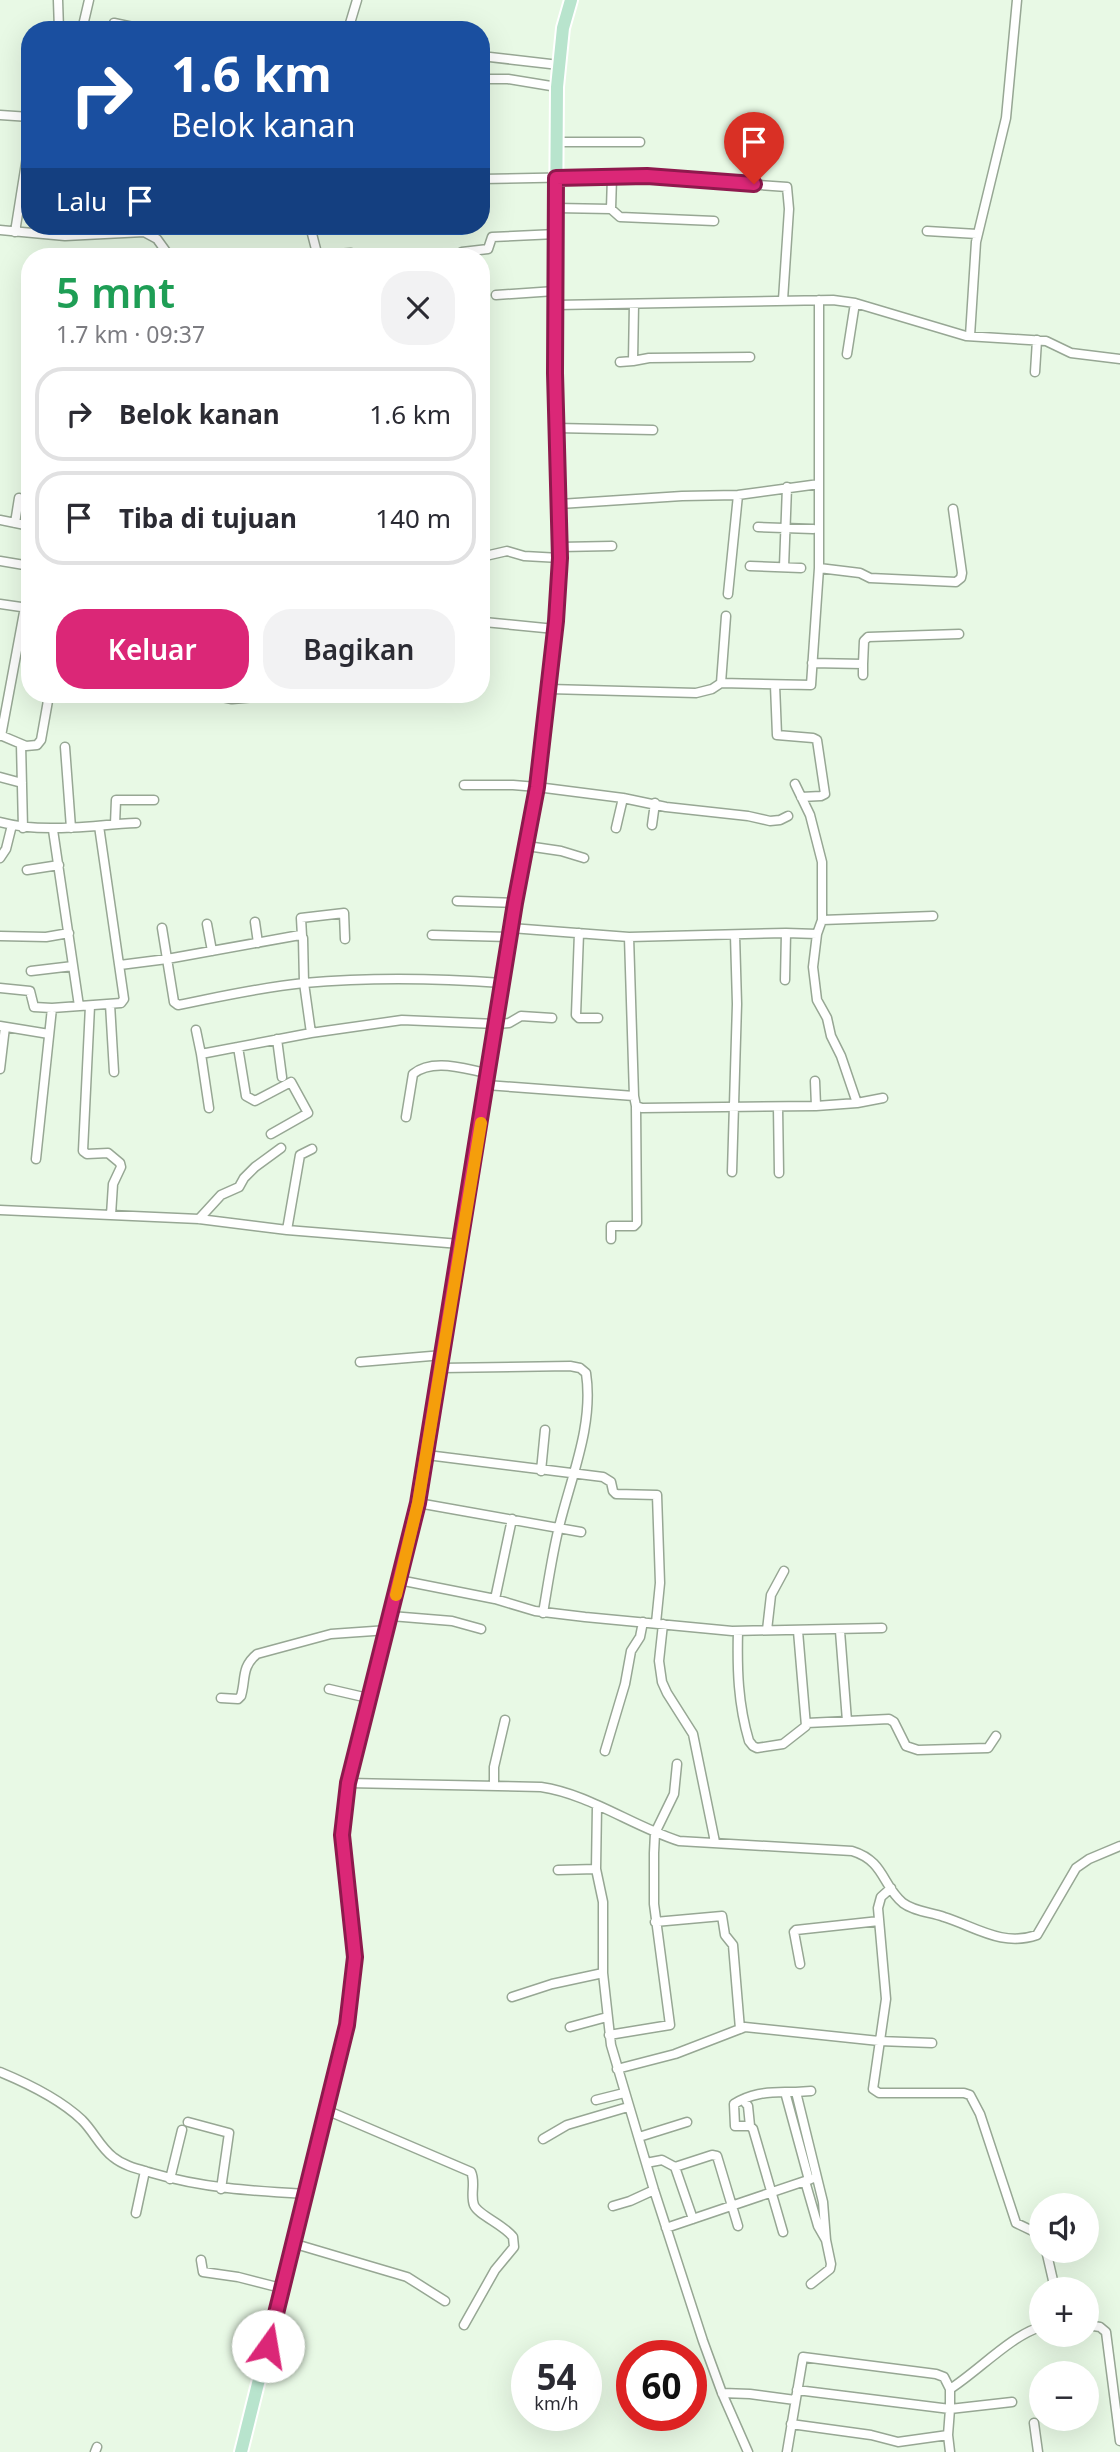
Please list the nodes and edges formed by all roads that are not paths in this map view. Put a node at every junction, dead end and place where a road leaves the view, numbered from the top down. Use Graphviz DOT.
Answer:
graph roads {
  1 [pos="58,0"];
  2 [pos="89,0"];
  3 [pos="356,0"];
  4 [pos="570,0"];
  5 [pos="1017,0"];
  6 [pos="59,21"];
  7 [pos="84,21"];
  8 [pos="350,21"];
  9 [pos="490,57"];
  10 [pos="559,65"];
  11 [pos="490,79"];
  12 [pos="556,87"];
  13 [pos="0,115"];
  14 [pos="21,116"];
  15 [pos="556,142"];
  16 [pos="640,142"];
  17 [pos="612,177"];
  18 [pos="556,178"];
  19 [pos="490,179"];
  20 [pos="21,205"];
  21 [pos="556,208"];
  22 [pos="611,209"];
  23 [pos="714,221"];
  24 [pos="0,230"];
  25 [pos="928,231"];
  26 [pos="15,232"];
  27 [pos="21,233"];
  28 [pos="556,234"];
  29 [pos="977,234"];
  30 [pos="149,235"];
  31 [pos="163,248"];
  32 [pos="488,248"];
  33 [pos="555,291"];
  34 [pos="496,295"];
  35 [pos="783,300"];
  36 [pos="819,300"];
  37 [pos="855,303"];
  38 [pos="634,304"];
  39 [pos="556,305"];
  40 [pos="970,336"];
  41 [pos="1037,340"];
  42 [pos="847,354"];
  43 [pos="750,356"];
  44 [pos="1120,359"];
  45 [pos="633,361"];
  46 [pos="620,362"];
  47 [pos="1035,373"];
  48 [pos="556,428"];
  49 [pos="653,430"];
  50 [pos="818,484"];
  51 [pos="787,487"];
  52 [pos="738,495"];
  53 [pos="19,498"];
  54 [pos="560,504"];
  55 [pos="953,509"];
  56 [pos="0,520"];
  57 [pos="15,523"];
  58 [pos="21,524"];
  59 [pos="758,527"];
  60 [pos="785,528"];
  61 [pos="813,529"];
  62 [pos="612,545"];
  63 [pos="560,552"];
  64 [pos="490,555"];
  65 [pos="0,561"];
  66 [pos="21,564"];
  67 [pos="750,566"];
  68 [pos="784,567"];
  69 [pos="801,568"];
  70 [pos="819,568"];
  71 [pos="729,594"];
  72 [pos="0,604"];
  73 [pos="21,607"];
  74 [pos="726,616"];
  75 [pos="490,623"];
  76 [pos="555,629"];
  77 [pos="959,634"];
  78 [pos="21,638"];
  79 [pos="812,663"];
  80 [pos="863,664"];
  81 [pos="863,675"];
  82 [pos="721,683"];
  83 [pos="775,685"];
  84 [pos="549,689"];
  85 [pos="47,703"];
  86 [pos="1,736"];
  87 [pos="21,744"];
  88 [pos="65,747"];
  89 [pos="0,777"];
  90 [pos="22,783"];
  91 [pos="795,784"];
  92 [pos="464,785"];
  93 [pos="537,787"];
  94 [pos="801,797"];
  95 [pos="623,798"];
  96 [pos="154,800"];
  97 [pos="655,803"];
  98 [pos="789,816"];
  99 [pos="0,822"];
  100 [pos="136,823"];
  101 [pos="115,824"];
  102 [pos="12,825"];
  103 [pos="652,825"];
  104 [pos="99,826"];
  105 [pos="23,828"];
  106 [pos="71,828"];
  107 [pos="616,828"];
  108 [pos="53,830"];
  109 [pos="527,846"];
  110 [pos="0,858"];
  111 [pos="584,858"];
  112 [pos="59,865"];
  113 [pos="27,870"];
  114 [pos="457,901"];
  115 [pos="515,903"];
  116 [pos="933,916"];
  117 [pos="822,920"];
  118 [pos="255,922"];
  119 [pos="207,924"];
  120 [pos="162,928"];
  121 [pos="511,932"];
  122 [pos="69,933"];
  123 [pos="579,933"];
  124 [pos="786,933"];
  125 [pos="817,934"];
  126 [pos="432,935"];
  127 [pos="735,935"];
  128 [pos="0,936"];
  129 [pos="302,936"];
  130 [pos="629,937"];
  131 [pos="345,939"];
  132 [pos="258,943"];
  133 [pos="212,951"];
  134 [pos="167,959"];
  135 [pos="120,965"];
  136 [pos="73,966"];
  137 [pos="31,971"];
  138 [pos="785,980"];
  139 [pos="304,983"];
  140 [pos="502,984"];
  141 [pos="0,988"];
  142 [pos="110,1004"];
  143 [pos="79,1006"];
  144 [pos="90,1006"];
  145 [pos="52,1008"];
  146 [pos="552,1018"];
  147 [pos="598,1018"];
  148 [pos="496,1024"];
  149 [pos="3,1026"];
  150 [pos="196,1030"];
  151 [pos="311,1033"];
  152 [pos="49,1034"];
  153 [pos="277,1039"];
  154 [pos="238,1047"];
  155 [pos="201,1054"];
  156 [pos="0,1069"];
  157 [pos="114,1072"];
  158 [pos="282,1076"];
  159 [pos="487,1079"];
  160 [pos="815,1081"];
  161 [pos="634,1096"];
  162 [pos="883,1098"];
  163 [pos="857,1103"];
  164 [pos="816,1106"];
  165 [pos="636,1107"];
  166 [pos="778,1107"];
  167 [pos="209,1108"];
  168 [pos="734,1108"];
  169 [pos="406,1117"];
  170 [pos="271,1134"];
  171 [pos="281,1148"];
  172 [pos="312,1149"];
  173 [pos="36,1159"];
  174 [pos="732,1172"];
  175 [pos="779,1173"];
  176 [pos="0,1210"];
  177 [pos="111,1214"];
  178 [pos="199,1219"];
  179 [pos="287,1230"];
  180 [pos="611,1239"];
  181 [pos="460,1244"];
  182 [pos="442,1361"];
  183 [pos="360,1362"];
  184 [pos="545,1430"];
  185 [pos="427,1455"];
  186 [pos="541,1471"];
  187 [pos="572,1475"];
  188 [pos="418,1503"];
  189 [pos="512,1519"];
  190 [pos="559,1527"];
  191 [pos="581,1532"];
  192 [pos="784,1571"];
  193 [pos="399,1580"];
  194 [pos="495,1600"];
  195 [pos="543,1613"];
  196 [pos="391,1616"];
  197 [pos="643,1622"];
  198 [pos="660,1623"];
  199 [pos="882,1628"];
  200 [pos="481,1629"];
  201 [pos="388,1630"];
  202 [pos="766,1630"];
  203 [pos="738,1631"];
  204 [pos="798,1631"];
  205 [pos="840,1631"];
  206 [pos="329,1689"];
  207 [pos="221,1698"];
  208 [pos="369,1698"];
  209 [pos="505,1720"];
  210 [pos="847,1721"];
  211 [pos="807,1723"];
  212 [pos="996,1736"];
  213 [pos="605,1751"];
  214 [pos="677,1764"];
  215 [pos="348,1783"];
  216 [pos="494,1784"];
  217 [pos="597,1806"];
  218 [pos="655,1833"];
  219 [pos="715,1842"];
  220 [pos="1120,1846"];
  221 [pos="596,1869"];
  222 [pos="558,1870"];
  223 [pos="891,1888"];
  224 [pos="879,1921"];
  225 [pos="656,1922"];
  226 [pos="800,1964"];
  227 [pos="603,1973"];
  228 [pos="512,1997"];
  229 [pos="607,2017"];
  230 [pos="570,2027"];
  231 [pos="740,2029"];
  232 [pos="609,2035"];
  233 [pos="879,2041"];
  234 [pos="932,2043"];
  235 [pos="617,2068"];
  236 [pos="0,2072"];
  237 [pos="811,2091"];
  238 [pos="785,2092"];
  239 [pos="796,2092"];
  240 [pos="624,2093"];
  241 [pos="596,2100"];
  242 [pos="743,2100"];
  243 [pos="628,2107"];
  244 [pos="326,2110"];
  245 [pos="188,2122"];
  246 [pos="687,2122"];
  247 [pos="750,2126"];
  248 [pos="181,2130"];
  249 [pos="639,2137"];
  250 [pos="543,2139"];
  251 [pos="646,2163"];
  252 [pos="676,2167"];
  253 [pos="145,2171"];
  254 [pos="170,2179"];
  255 [pos="810,2179"];
  256 [pos="221,2189"];
  257 [pos="654,2190"];
  258 [pos="771,2193"];
  259 [pos="304,2194"];
  260 [pos="613,2206"];
  261 [pos="732,2206"];
  262 [pos="136,2213"];
  263 [pos="693,2219"];
  264 [pos="738,2226"];
  265 [pos="666,2228"];
  266 [pos="1029,2229"];
  267 [pos="783,2232"];
  268 [pos="292,2243"];
  269 [pos="201,2260"];
  270 [pos="811,2284"];
  271 [pos="281,2288"];
  272 [pos="445,2301"];
  273 [pos="464,2325"];
  274 [pos="1099,2327"];
  275 [pos="1029,2331"];
  276 [pos="1116,2374"];
  277 [pos="950,2389"];
  278 [pos="797,2390"];
  279 [pos="722,2393"];
  280 [pos="795,2400"];
  281 [pos="1012,2402"];
  282 [pos="950,2409"];
  283 [pos="791,2424"];
  284 [pos="1035,2431"];
  285 [pos="948,2435"];
  286 [pos="1120,2441"];
  287 [pos="242,2452"];
  288 [pos="748,2452"];
  289 [pos="786,2452"];
  290 [pos="950,2452"];
  291 [pos="1038,2452"];
  1 -- 6 [label="street"];
  2 -- 7 [label="street"];
  3 -- 8 [label="street"];
  4 -- 10 [label="main road"];
  5 -- 29 [label="street"];
  9 -- 10 [label="street"];
  10 -- 12 [label="main road"];
  11 -- 12 [label="street"];
  12 -- 15 [label="main road"];
  13 -- 14 [label="street"];
  15 -- 16 [label="street"];
  15 -- 18 [label="main road"];
  17 -- 18 [label="street"];
  17 -- 22 [label="street"];
  17 -- 35 [label="street"];
  18 -- 19 [label="street"];
  18 -- 21 [label="main road"];
  20 -- 26 [label="street"];
  21 -- 22 [label="street"];
  21 -- 28 [label="main road"];
  22 -- 23 [label="street"];
  24 -- 26 [label="street"];
  25 -- 29 [label="street"];
  26 -- 27 [label="street"];
  28 -- 32 [label="street"];
  28 -- 33 [label="main road"];
  29 -- 40 [label="street"];
  30 -- 31 [label="street"];
  33 -- 34 [label="street"];
  33 -- 39 [label="main road"];
  35 -- 36 [label="street"];
  35 -- 38 [label="street"];
  36 -- 37 [label="street"];
  36 -- 50 [label="street"];
  37 -- 40 [label="street"];
  37 -- 42 [label="street"];
  38 -- 39 [label="street"];
  38 -- 45 [label="street"];
  39 -- 48 [label="main road"];
  40 -- 41 [label="street"];
  41 -- 44 [label="street"];
  41 -- 47 [label="street"];
  43 -- 45 [label="street"];
  45 -- 46 [label="street"];
  48 -- 49 [label="street"];
  48 -- 54 [label="main road"];
  50 -- 51 [label="street"];
  50 -- 70 [label="street"];
  51 -- 52 [label="street"];
  51 -- 60 [label="street"];
  52 -- 54 [label="street"];
  52 -- 71 [label="street"];
  53 -- 57 [label="street"];
  54 -- 63 [label="main road"];
  55 -- 70 [label="street"];
  56 -- 57 [label="street"];
  57 -- 58 [label="street"];
  59 -- 60 [label="street"];
  60 -- 61 [label="street"];
  60 -- 68 [label="street"];
  62 -- 63 [label="street"];
  63 -- 64 [label="street"];
  63 -- 76 [label="main road"];
  65 -- 66 [label="street"];
  67 -- 68 [label="street"];
  68 -- 69 [label="street"];
  70 -- 79 [label="street"];
  72 -- 73 [label="street"];
  74 -- 82 [label="street"];
  75 -- 76 [label="street"];
  76 -- 84 [label="main road"];
  77 -- 80 [label="street"];
  78 -- 86 [label="street"];
  79 -- 80 [label="street"];
  79 -- 83 [label="street"];
  80 -- 81 [label="street"];
  82 -- 83 [label="street"];
  82 -- 84 [label="street"];
  83 -- 94 [label="street"];
  84 -- 93 [label="main road"];
  85 -- 87 [label="street"];
  86 -- 87 [label="street"];
  87 -- 90 [label="street"];
  88 -- 106 [label="street"];
  89 -- 90 [label="street"];
  90 -- 105 [label="street"];
  91 -- 94 [label="street"];
  92 -- 93 [label="street"];
  93 -- 95 [label="street"];
  93 -- 109 [label="main road"];
  94 -- 117 [label="street"];
  95 -- 97 [label="street"];
  95 -- 107 [label="street"];
  96 -- 101 [label="street"];
  97 -- 98 [label="street"];
  97 -- 103 [label="street"];
  99 -- 102 [label="street"];
  100 -- 101 [label="street"];
  101 -- 104 [label="street"];
  102 -- 105 [label="street"];
  102 -- 110 [label="street"];
  104 -- 106 [label="street"];
  104 -- 135 [label="street"];
  105 -- 108 [label="street"];
  106 -- 108 [label="street"];
  108 -- 112 [label="street"];
  109 -- 111 [label="street"];
  109 -- 115 [label="main road"];
  112 -- 113 [label="street"];
  112 -- 122 [label="street"];
  114 -- 115 [label="street"];
  115 -- 121 [label="main road"];
  116 -- 117 [label="street"];
  117 -- 125 [label="street"];
  118 -- 132 [label="street"];
  119 -- 133 [label="street"];
  120 -- 134 [label="street"];
  121 -- 123 [label="street"];
  121 -- 126 [label="street"];
  121 -- 140 [label="main road"];
  122 -- 128 [label="street"];
  122 -- 136 [label="street"];
  123 -- 130 [label="street"];
  123 -- 147 [label="street"];
  124 -- 125 [label="street"];
  124 -- 127 [label="street"];
  124 -- 138 [label="street"];
  125 -- 163 [label="street"];
  127 -- 130 [label="street"];
  127 -- 168 [label="street"];
  129 -- 131 [label="street"];
  129 -- 132 [label="street"];
  129 -- 139 [label="street"];
  130 -- 161 [label="street"];
  132 -- 133 [label="street"];
  133 -- 134 [label="street"];
  134 -- 135 [label="street"];
  134 -- 139 [label="street"];
  135 -- 142 [label="street"];
  136 -- 137 [label="street"];
  136 -- 143 [label="street"];
  139 -- 140 [label="street"];
  139 -- 151 [label="street"];
  140 -- 148 [label="main road"];
  141 -- 145 [label="street"];
  142 -- 144 [label="street"];
  142 -- 157 [label="street"];
  143 -- 144 [label="street"];
  143 -- 145 [label="street"];
  144 -- 177 [label="street"];
  145 -- 152 [label="street"];
  146 -- 148 [label="street"];
  148 -- 151 [label="street"];
  148 -- 159 [label="main road"];
  149 -- 152 [label="street"];
  149 -- 156 [label="street"];
  150 -- 155 [label="street"];
  151 -- 153 [label="street"];
  152 -- 173 [label="street"];
  153 -- 154 [label="street"];
  153 -- 158 [label="street"];
  154 -- 155 [label="street"];
  154 -- 170 [label="street"];
  155 -- 167 [label="street"];
  159 -- 161 [label="street"];
  159 -- 169 [label="street"];
  159 -- 181 [label="main road"];
  160 -- 164 [label="street"];
  161 -- 165 [label="street"];
  162 -- 163 [label="street"];
  163 -- 164 [label="street"];
  164 -- 166 [label="street"];
  165 -- 168 [label="street"];
  165 -- 180 [label="street"];
  166 -- 168 [label="street"];
  166 -- 175 [label="street"];
  168 -- 174 [label="street"];
  171 -- 178 [label="street"];
  172 -- 179 [label="street"];
  176 -- 177 [label="street"];
  177 -- 178 [label="street"];
  178 -- 179 [label="street"];
  179 -- 181 [label="street"];
  181 -- 182 [label="main road"];
  182 -- 183 [label="street"];
  182 -- 185 [label="main road"];
  182 -- 187 [label="street"];
  184 -- 186 [label="street"];
  185 -- 186 [label="street"];
  185 -- 188 [label="main road"];
  186 -- 187 [label="street"];
  187 -- 190 [label="street"];
  187 -- 198 [label="street"];
  188 -- 189 [label="street"];
  188 -- 193 [label="main road"];
  189 -- 190 [label="street"];
  189 -- 194 [label="street"];
  190 -- 191 [label="street"];
  190 -- 195 [label="street"];
  192 -- 202 [label="street"];
  193 -- 194 [label="street"];
  193 -- 196 [label="main road"];
  194 -- 195 [label="street"];
  195 -- 197 [label="street"];
  196 -- 200 [label="street"];
  196 -- 201 [label="main road"];
  197 -- 198 [label="street"];
  197 -- 213 [label="street"];
  198 -- 203 [label="street"];
  198 -- 219 [label="street"];
  199 -- 205 [label="street"];
  201 -- 207 [label="street"];
  201 -- 208 [label="main road"];
  202 -- 203 [label="street"];
  202 -- 204 [label="street"];
  203 -- 211 [label="street"];
  204 -- 205 [label="street"];
  204 -- 211 [label="street"];
  205 -- 210 [label="street"];
  206 -- 208 [label="street"];
  208 -- 215 [label="main road"];
  209 -- 216 [label="street"];
  210 -- 211 [label="street"];
  210 -- 212 [label="street"];
  214 -- 218 [label="street"];
  215 -- 216 [label="street"];
  215 -- 244 [label="main road"];
  216 -- 217 [label="street"];
  217 -- 218 [label="street"];
  217 -- 221 [label="street"];
  218 -- 219 [label="street"];
  218 -- 225 [label="street"];
  219 -- 223 [label="street"];
  220 -- 223 [label="street"];
  221 -- 222 [label="street"];
  221 -- 227 [label="street"];
  223 -- 224 [label="street"];
  224 -- 226 [label="street"];
  224 -- 233 [label="street"];
  225 -- 231 [label="street"];
  225 -- 232 [label="street"];
  227 -- 228 [label="street"];
  227 -- 229 [label="street"];
  229 -- 230 [label="street"];
  229 -- 232 [label="street"];
  231 -- 233 [label="street"];
  231 -- 235 [label="street"];
  232 -- 235 [label="street"];
  233 -- 234 [label="street"];
  233 -- 266 [label="street"];
  235 -- 240 [label="street"];
  236 -- 253 [label="street"];
  237 -- 239 [label="street"];
  238 -- 239 [label="street"];
  238 -- 242 [label="street"];
  238 -- 255 [label="street"];
  239 -- 255 [label="street"];
  240 -- 241 [label="street"];
  240 -- 243 [label="street"];
  242 -- 247 [label="street"];
  242 -- 247 [label="street"];
  243 -- 249 [label="street"];
  243 -- 250 [label="street"];
  244 -- 259 [label="main road"];
  244 -- 273 [label="street"];
  245 -- 256 [label="street"];
  246 -- 249 [label="street"];
  247 -- 258 [label="street"];
  248 -- 254 [label="street"];
  249 -- 251 [label="street"];
  251 -- 252 [label="street"];
  251 -- 257 [label="street"];
  252 -- 261 [label="street"];
  252 -- 263 [label="street"];
  253 -- 254 [label="street"];
  253 -- 262 [label="street"];
  254 -- 256 [label="street"];
  255 -- 258 [label="street"];
  255 -- 270 [label="street"];
  256 -- 259 [label="street"];
  257 -- 260 [label="street"];
  257 -- 265 [label="street"];
  258 -- 261 [label="street"];
  258 -- 267 [label="street"];
  259 -- 268 [label="main road"];
  261 -- 263 [label="street"];
  261 -- 264 [label="street"];
  263 -- 265 [label="street"];
  265 -- 279 [label="street"];
  268 -- 271 [label="main road"];
  268 -- 272 [label="street"];
  269 -- 271 [label="street"];
  271 -- 287 [label="main road"];
  274 -- 276 [label="street"];
  275 -- 277 [label="street"];
  276 -- 286 [label="street"];
  277 -- 278 [label="street"];
  277 -- 282 [label="street"];
  278 -- 280 [label="street"];
  278 -- 282 [label="street"];
  279 -- 280 [label="street"];
  279 -- 288 [label="street"];
  280 -- 283 [label="street"];
  281 -- 282 [label="street"];
  282 -- 285 [label="street"];
  283 -- 285 [label="street"];
  283 -- 289 [label="street"];
  284 -- 291 [label="street"];
  285 -- 290 [label="street"];
}
